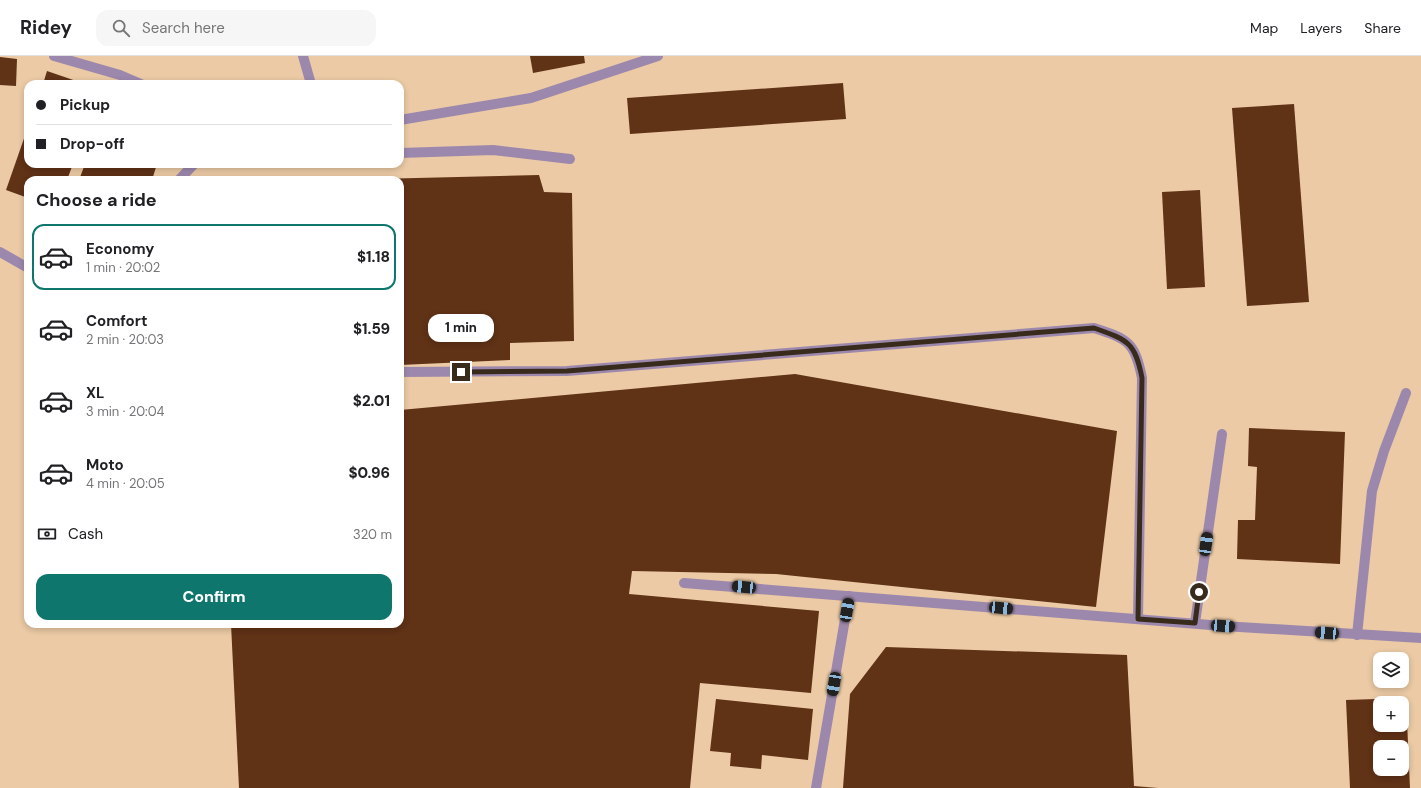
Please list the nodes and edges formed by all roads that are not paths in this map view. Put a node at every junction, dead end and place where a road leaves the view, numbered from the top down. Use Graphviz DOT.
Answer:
graph roads {
  1 [pos="54,56"];
  2 [pos="303,56"];
  3 [pos="658,56"];
  4 [pos="132,80"];
  5 [pos="309,80"];
  6 [pos="404,119"];
  7 [pos="404,153"];
  8 [pos="570,159"];
  9 [pos="190,168"];
  10 [pos="183,176"];
  11 [pos="0,252"];
  12 [pos="24,266"];
  13 [pos="404,372"];
  14 [pos="1406,393"];
  15 [pos="1222,434"];
  16 [pos="684,583"];
  17 [pos="849,596"];
  18 [pos="1138,619"];
  19 [pos="1195,623"];
  20 [pos="1357,635"];
  21 [pos="1421,638"];
  22 [pos="816,788"];
  1 -- 4 [label="street"];
  2 -- 5 [label="street"];
  3 -- 6 [label="street"];
  7 -- 8 [label="street"];
  9 -- 10 [label="street"];
  11 -- 12 [label="street"];
  13 -- 18 [label="street"];
  14 -- 20 [label="street"];
  15 -- 19 [label="street"];
  16 -- 17 [label="street"];
  17 -- 18 [label="street"];
  17 -- 22 [label="street"];
  18 -- 19 [label="street"];
  19 -- 20 [label="street"];
  20 -- 21 [label="street"];
}
